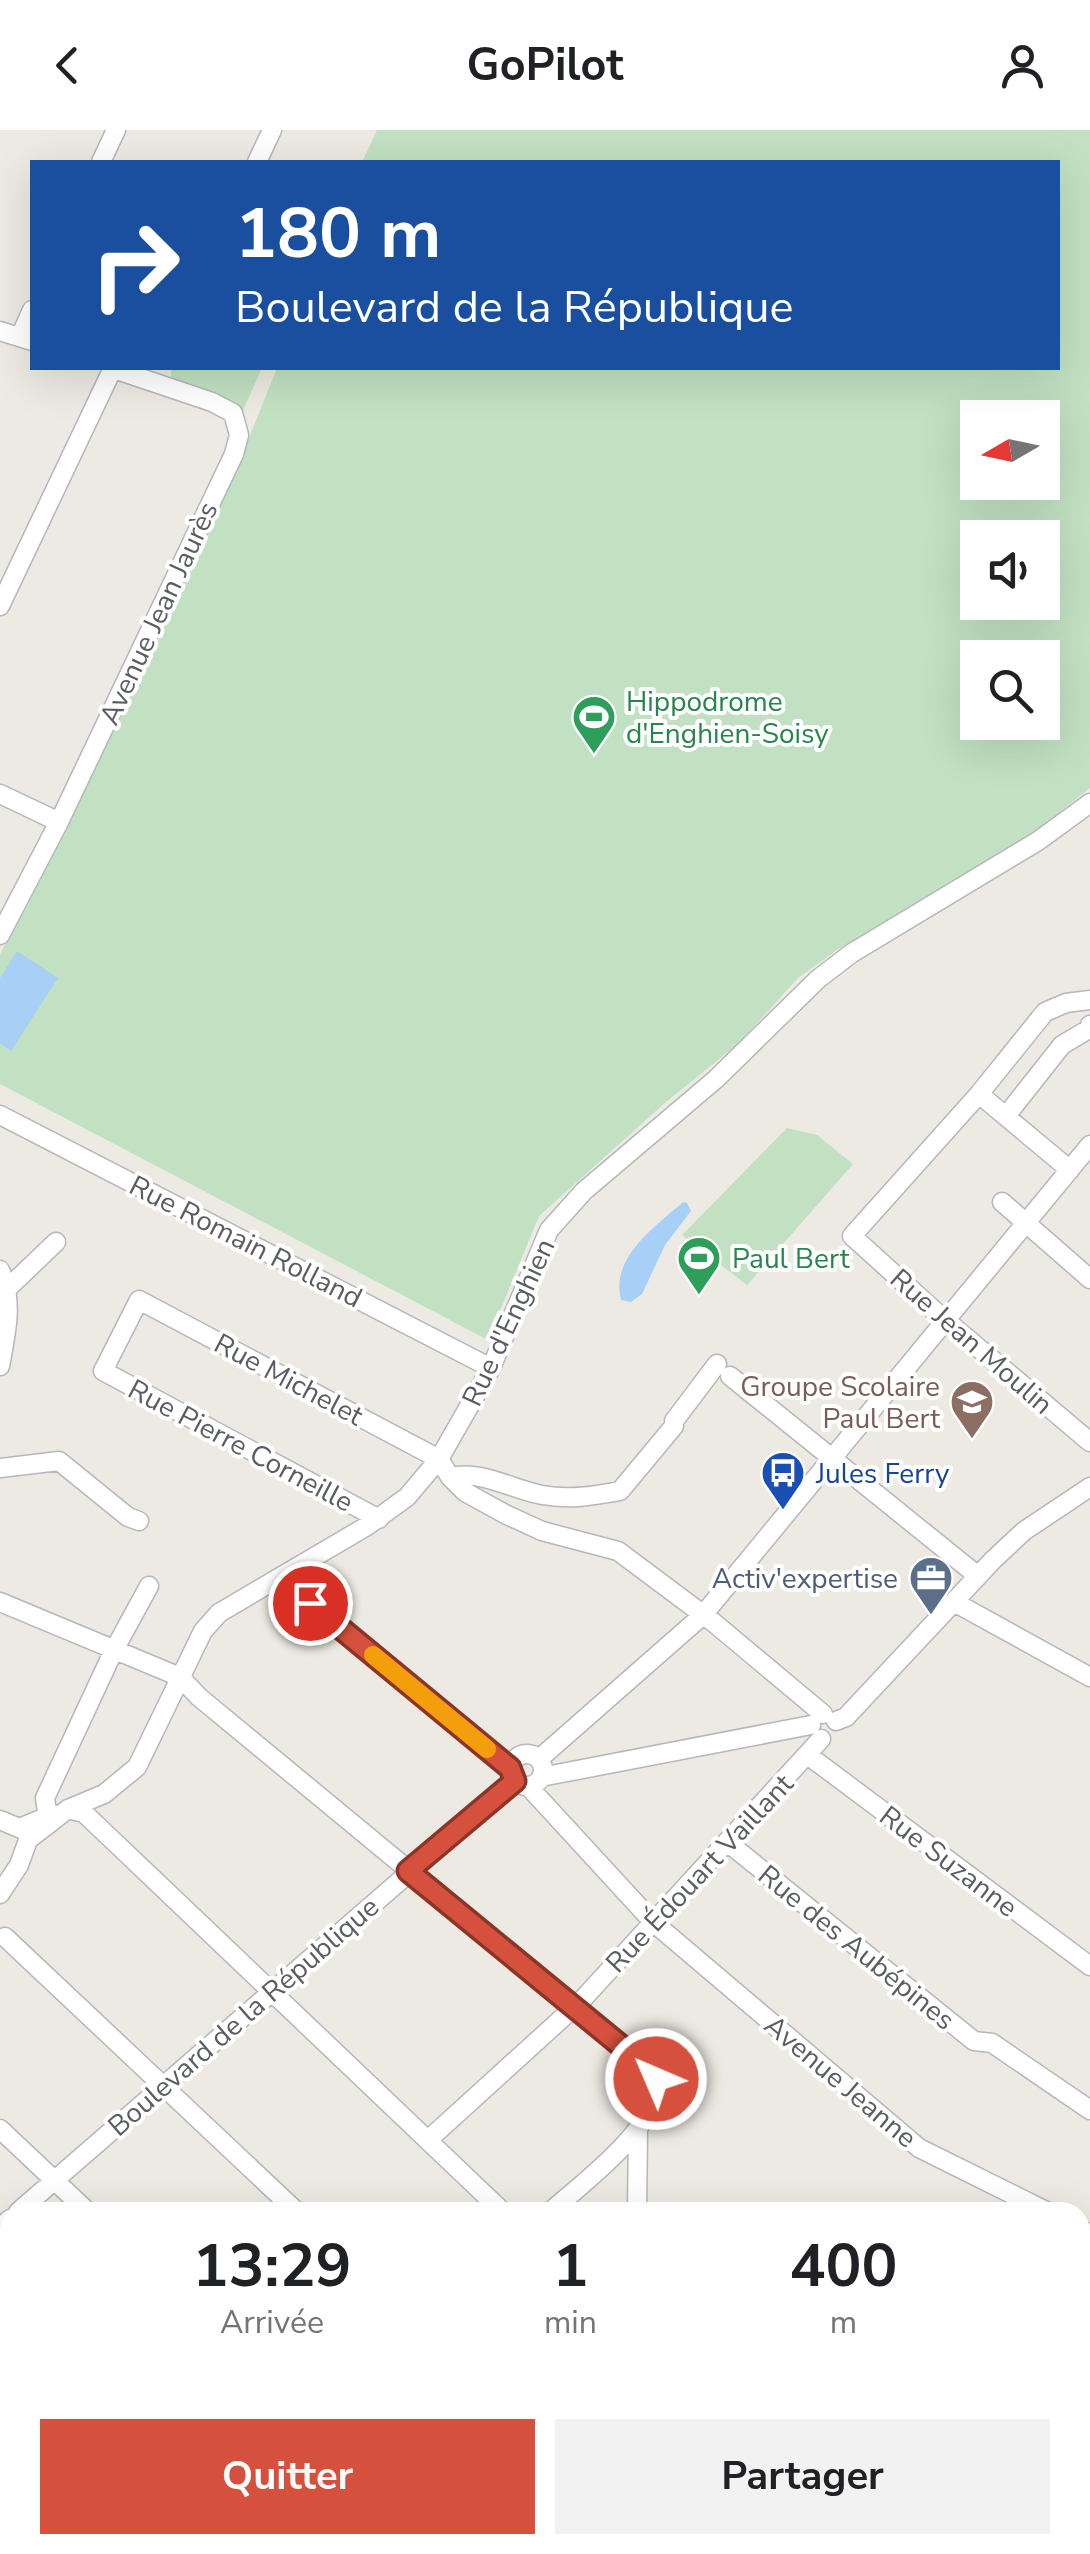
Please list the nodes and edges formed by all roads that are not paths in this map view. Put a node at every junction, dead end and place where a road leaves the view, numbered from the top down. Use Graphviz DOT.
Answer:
graph roads {
  1 [pos="116,130"];
  2 [pos="272,130"];
  3 [pos="101,160"];
  4 [pos="259,160"];
  5 [pos="0,331"];
  6 [pos="26,339"];
  7 [pos="111,370"];
  8 [pos="128,370"];
  9 [pos="160,374"];
  10 [pos="0,606"];
  11 [pos="0,794"];
  12 [pos="1090,803"];
  13 [pos="59,822"];
  14 [pos="3,931"];
  15 [pos="1090,1000"];
  16 [pos="1090,1025"];
  17 [pos="979,1094"];
  18 [pos="0,1115"];
  19 [pos="1006,1116"];
  20 [pos="1090,1145"];
  21 [pos="1070,1170"];
  22 [pos="1002,1202"];
  23 [pos="1026,1224"];
  24 [pos="56,1242"];
  25 [pos="0,1270"];
  26 [pos="1090,1279"];
  27 [pos="8,1288"];
  28 [pos="138,1300"];
  29 [pos="946,1321"];
  30 [pos="0,1366"];
  31 [pos="491,1368"];
  32 [pos="1090,1442"];
  33 [pos="439,1459"];
  34 [pos="832,1459"];
  35 [pos="0,1468"];
  36 [pos="450,1477"];
  37 [pos="1090,1487"];
  38 [pos="379,1518"];
  39 [pos="139,1521"];
  40 [pos="978,1576"];
  41 [pos="279,1578"];
  42 [pos="149,1586"];
  43 [pos="0,1602"];
  44 [pos="954,1602"];
  45 [pos="703,1615"];
  46 [pos="117,1649"];
  47 [pos="180,1677"];
  48 [pos="1090,1677"];
  49 [pos="823,1725"];
  50 [pos="809,1756"];
  51 [pos="527,1774"];
  52 [pos="104,1794"];
  53 [pos="68,1809"];
  54 [pos="0,1820"];
  55 [pos="93,1822"];
  56 [pos="39,1825"];
  57 [pos="727,1842"];
  58 [pos="408,1871"];
  59 [pos="0,1894"];
  60 [pos="652,1922"];
  61 [pos="5,1937"];
  62 [pos="1090,1966"];
  63 [pos="272,1991"];
  64 [pos="576,2006"];
  65 [pos="164,2086"];
  66 [pos="1090,2110"];
  67 [pos="0,2129"];
  68 [pos="638,2131"];
  69 [pos="428,2140"];
  70 [pos="54,2181"];
  71 [pos="30,2202"];
  72 [pos="77,2202"];
  73 [pos="286,2202"];
  74 [pos="493,2202"];
  75 [pos="561,2202"];
  76 [pos="637,2202"];
  77 [pos="1028,2202"];
  1 -- 3 [label="street"];
  2 -- 4 [label="street"];
  5 -- 6 [label="street"];
  7 -- 10 [label="street"];
  8 -- 9 [label="street, Avenue Jean Jaurès"];
  9 -- 13 [label="street, Avenue Jean Jaurès"];
  11 -- 13 [label="street"];
  12 -- 31 [label="street, Rue d'Enghien"];
  13 -- 14 [label="street, Avenue Jean Jaurès"];
  15 -- 17 [label="street"];
  16 -- 19 [label="street"];
  17 -- 19 [label="street"];
  17 -- 29 [label="street, Rue Jean Moulin"];
  18 -- 31 [label="street, Rue Romain Rolland"];
  19 -- 21 [label="street"];
  20 -- 21 [label="street, Boulevard de la République"];
  21 -- 23 [label="street, Boulevard de la République"];
  22 -- 23 [label="street"];
  23 -- 26 [label="street"];
  23 -- 29 [label="street, Boulevard de la République"];
  24 -- 27 [label="street"];
  25 -- 27 [label="street"];
  27 -- 30 [label="street"];
  28 -- 33 [label="street, Rue Michelet"];
  28 -- 38 [label="street, Rue Pierre Corneille"];
  29 -- 32 [label="street, Rue Jean Moulin"];
  29 -- 34 [label="street, Boulevard de la République"];
  31 -- 33 [label="street, Rue d'Enghien"];
  33 -- 36 [label="street"];
  33 -- 38 [label="street, Rue d'Enghien"];
  34 -- 36 [label="street"];
  34 -- 40 [label="street"];
  34 -- 45 [label="street, Boulevard de la République"];
  35 -- 39 [label="street"];
  36 -- 45 [label="street"];
  37 -- 40 [label="street, Rue Édouart Vaillant"];
  38 -- 41 [label="street, Rue d'Enghien"];
  40 -- 44 [label="street, Rue Édouart Vaillant"];
  41 -- 47 [label="street, Rue d'Enghien"];
  41 -- 51 [label="street, Avenue Jeanne"];
  42 -- 46 [label="street"];
  43 -- 46 [label="street"];
  44 -- 48 [label="street"];
  44 -- 49 [label="street, Rue Édouart Vaillant"];
  45 -- 49 [label="street"];
  45 -- 51 [label="street, Boulevard de la République"];
  46 -- 47 [label="street"];
  46 -- 56 [label="street"];
  47 -- 52 [label="street, Rue d'Enghien"];
  47 -- 58 [label="street"];
  49 -- 50 [label="street, Rue Édouart Vaillant"];
  49 -- 51 [label="street"];
  50 -- 57 [label="street, Rue Édouart Vaillant"];
  50 -- 62 [label="street, Rue Suzanne"];
  51 -- 58 [label="street, Boulevard de la République"];
  51 -- 60 [label="street, Avenue Jeanne"];
  52 -- 53 [label="street, Rue d'Enghien"];
  52 -- 55 [label="street"];
  53 -- 55 [label="street"];
  53 -- 56 [label="street, Rue d'Enghien"];
  54 -- 56 [label="street"];
  55 -- 63 [label="street"];
  56 -- 59 [label="street, Rue d'Enghien"];
  57 -- 60 [label="street, Rue Édouart Vaillant"];
  57 -- 66 [label="street, Rue des Aubépines"];
  58 -- 63 [label="street, Boulevard de la République"];
  58 -- 64 [label="street"];
  60 -- 64 [label="street, Rue Édouart Vaillant"];
  60 -- 77 [label="street, Avenue Jeanne"];
  61 -- 65 [label="street"];
  63 -- 65 [label="street, Boulevard de la République"];
  63 -- 69 [label="street"];
  64 -- 68 [label="street"];
  64 -- 69 [label="street, Rue Édouart Vaillant"];
  65 -- 70 [label="street, Boulevard de la République"];
  65 -- 73 [label="street"];
  67 -- 70 [label="street"];
  68 -- 75 [label="street"];
  68 -- 76 [label="street"];
  69 -- 74 [label="street"];
  70 -- 71 [label="street, Boulevard de la République"];
  70 -- 72 [label="street"];
}
